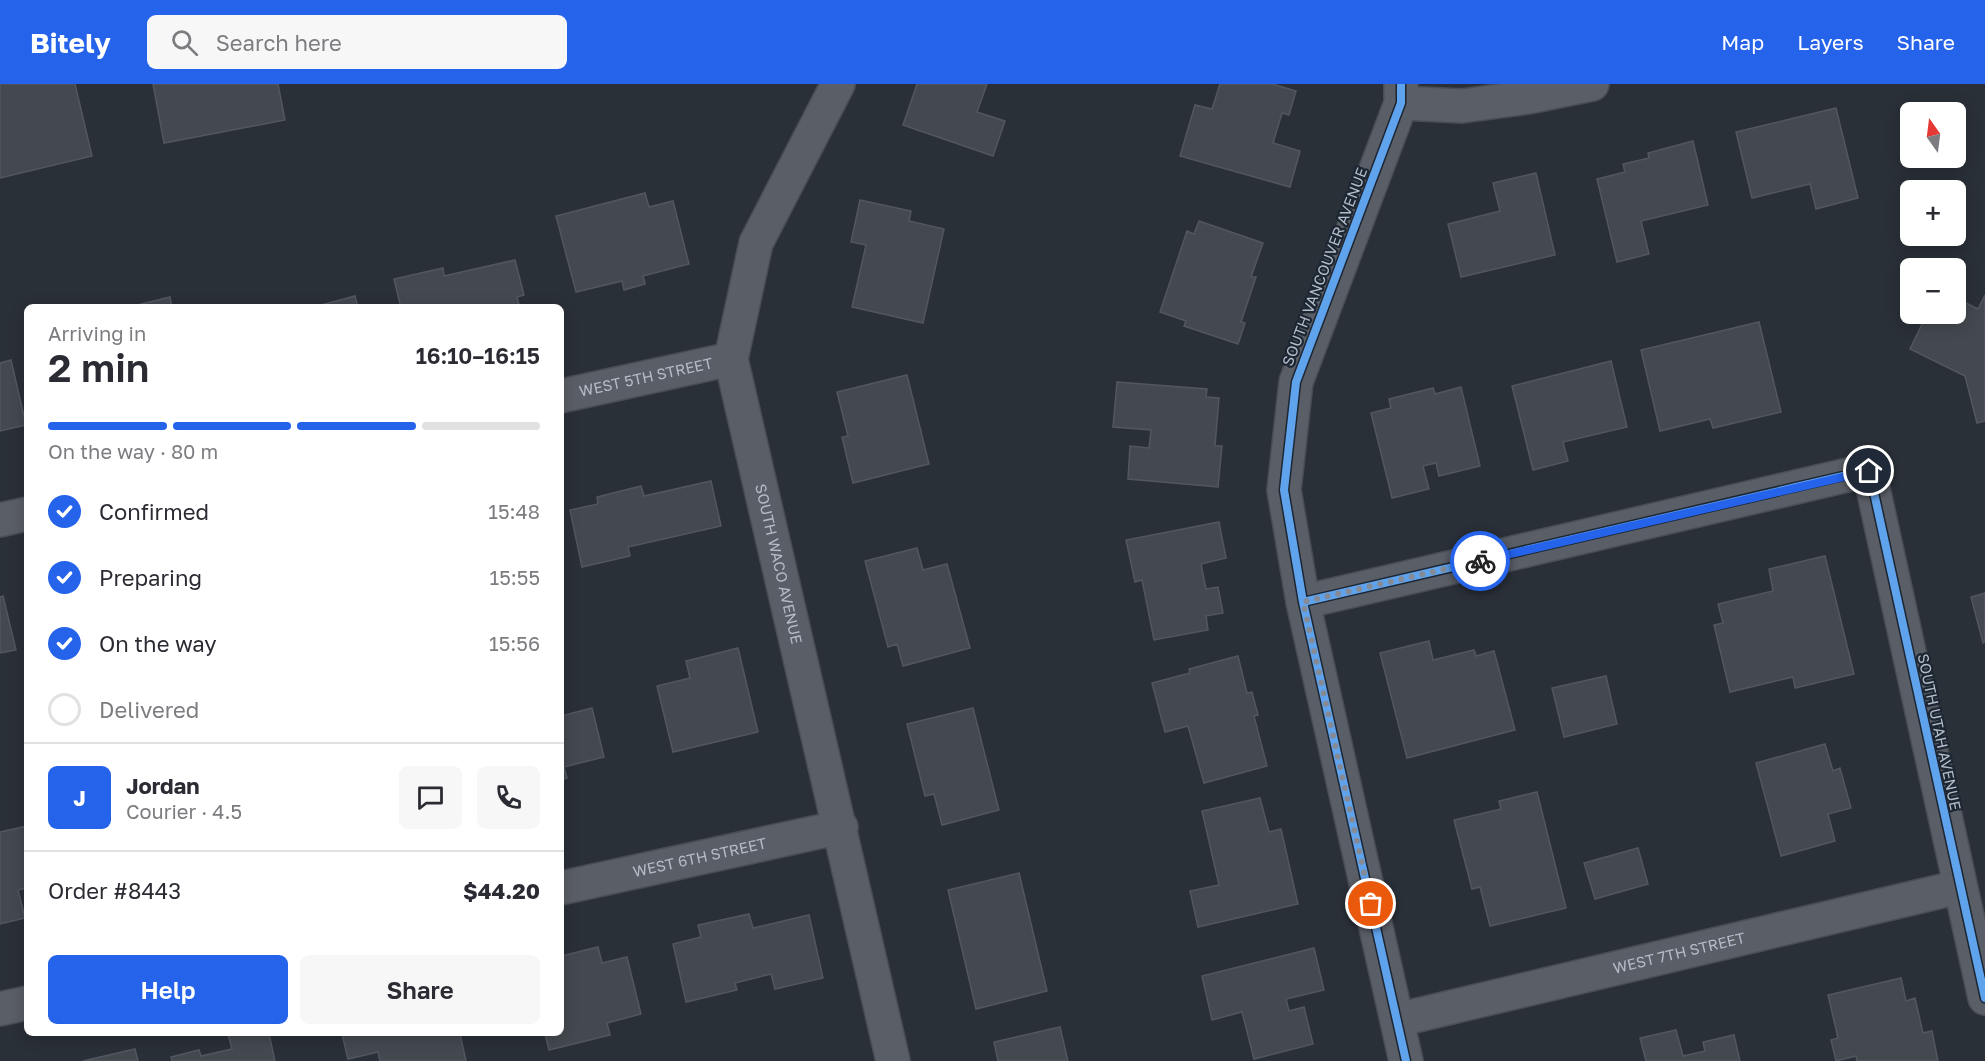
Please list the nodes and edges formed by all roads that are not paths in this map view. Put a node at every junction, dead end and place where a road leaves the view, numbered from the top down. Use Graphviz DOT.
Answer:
graph roads {
  1 [pos="838,84"];
  2 [pos="1592,84"];
  3 [pos="1401,93"];
  4 [pos="731,359"];
  5 [pos="564,395"];
  6 [pos="24,515"];
  7 [pos="0,520"];
  8 [pos="1303,602"];
  9 [pos="841,827"];
  10 [pos="564,887"];
  11 [pos="1959,887"];
  12 [pos="1985,998"];
  13 [pos="24,1004"];
  14 [pos="0,1009"];
  15 [pos="1397,1020"];
  16 [pos="893,1061"];
  17 [pos="1406,1061"];
  1 -- 4 [label="street, SOUTH WACO AVENUE"];
  2 -- 3 [label="street"];
  3 -- 8 [label="street, SOUTH VANCOUVER AVENUE"];
  4 -- 5 [label="street, WEST 5TH STREET"];
  4 -- 9 [label="street, SOUTH WACO AVENUE"];
  6 -- 7 [label="street"];
  8 -- 11 [label="street, SOUTH UTAH AVENUE"];
  8 -- 15 [label="street, SOUTH VANCOUVER AVENUE"];
  9 -- 10 [label="street, WEST 6TH STREET"];
  9 -- 16 [label="street, SOUTH WACO AVENUE"];
  11 -- 12 [label="street, SOUTH UTAH AVENUE"];
  11 -- 15 [label="street, WEST 7TH STREET"];
  13 -- 14 [label="street"];
  15 -- 17 [label="street, SOUTH VANCOUVER AVENUE"];
}
